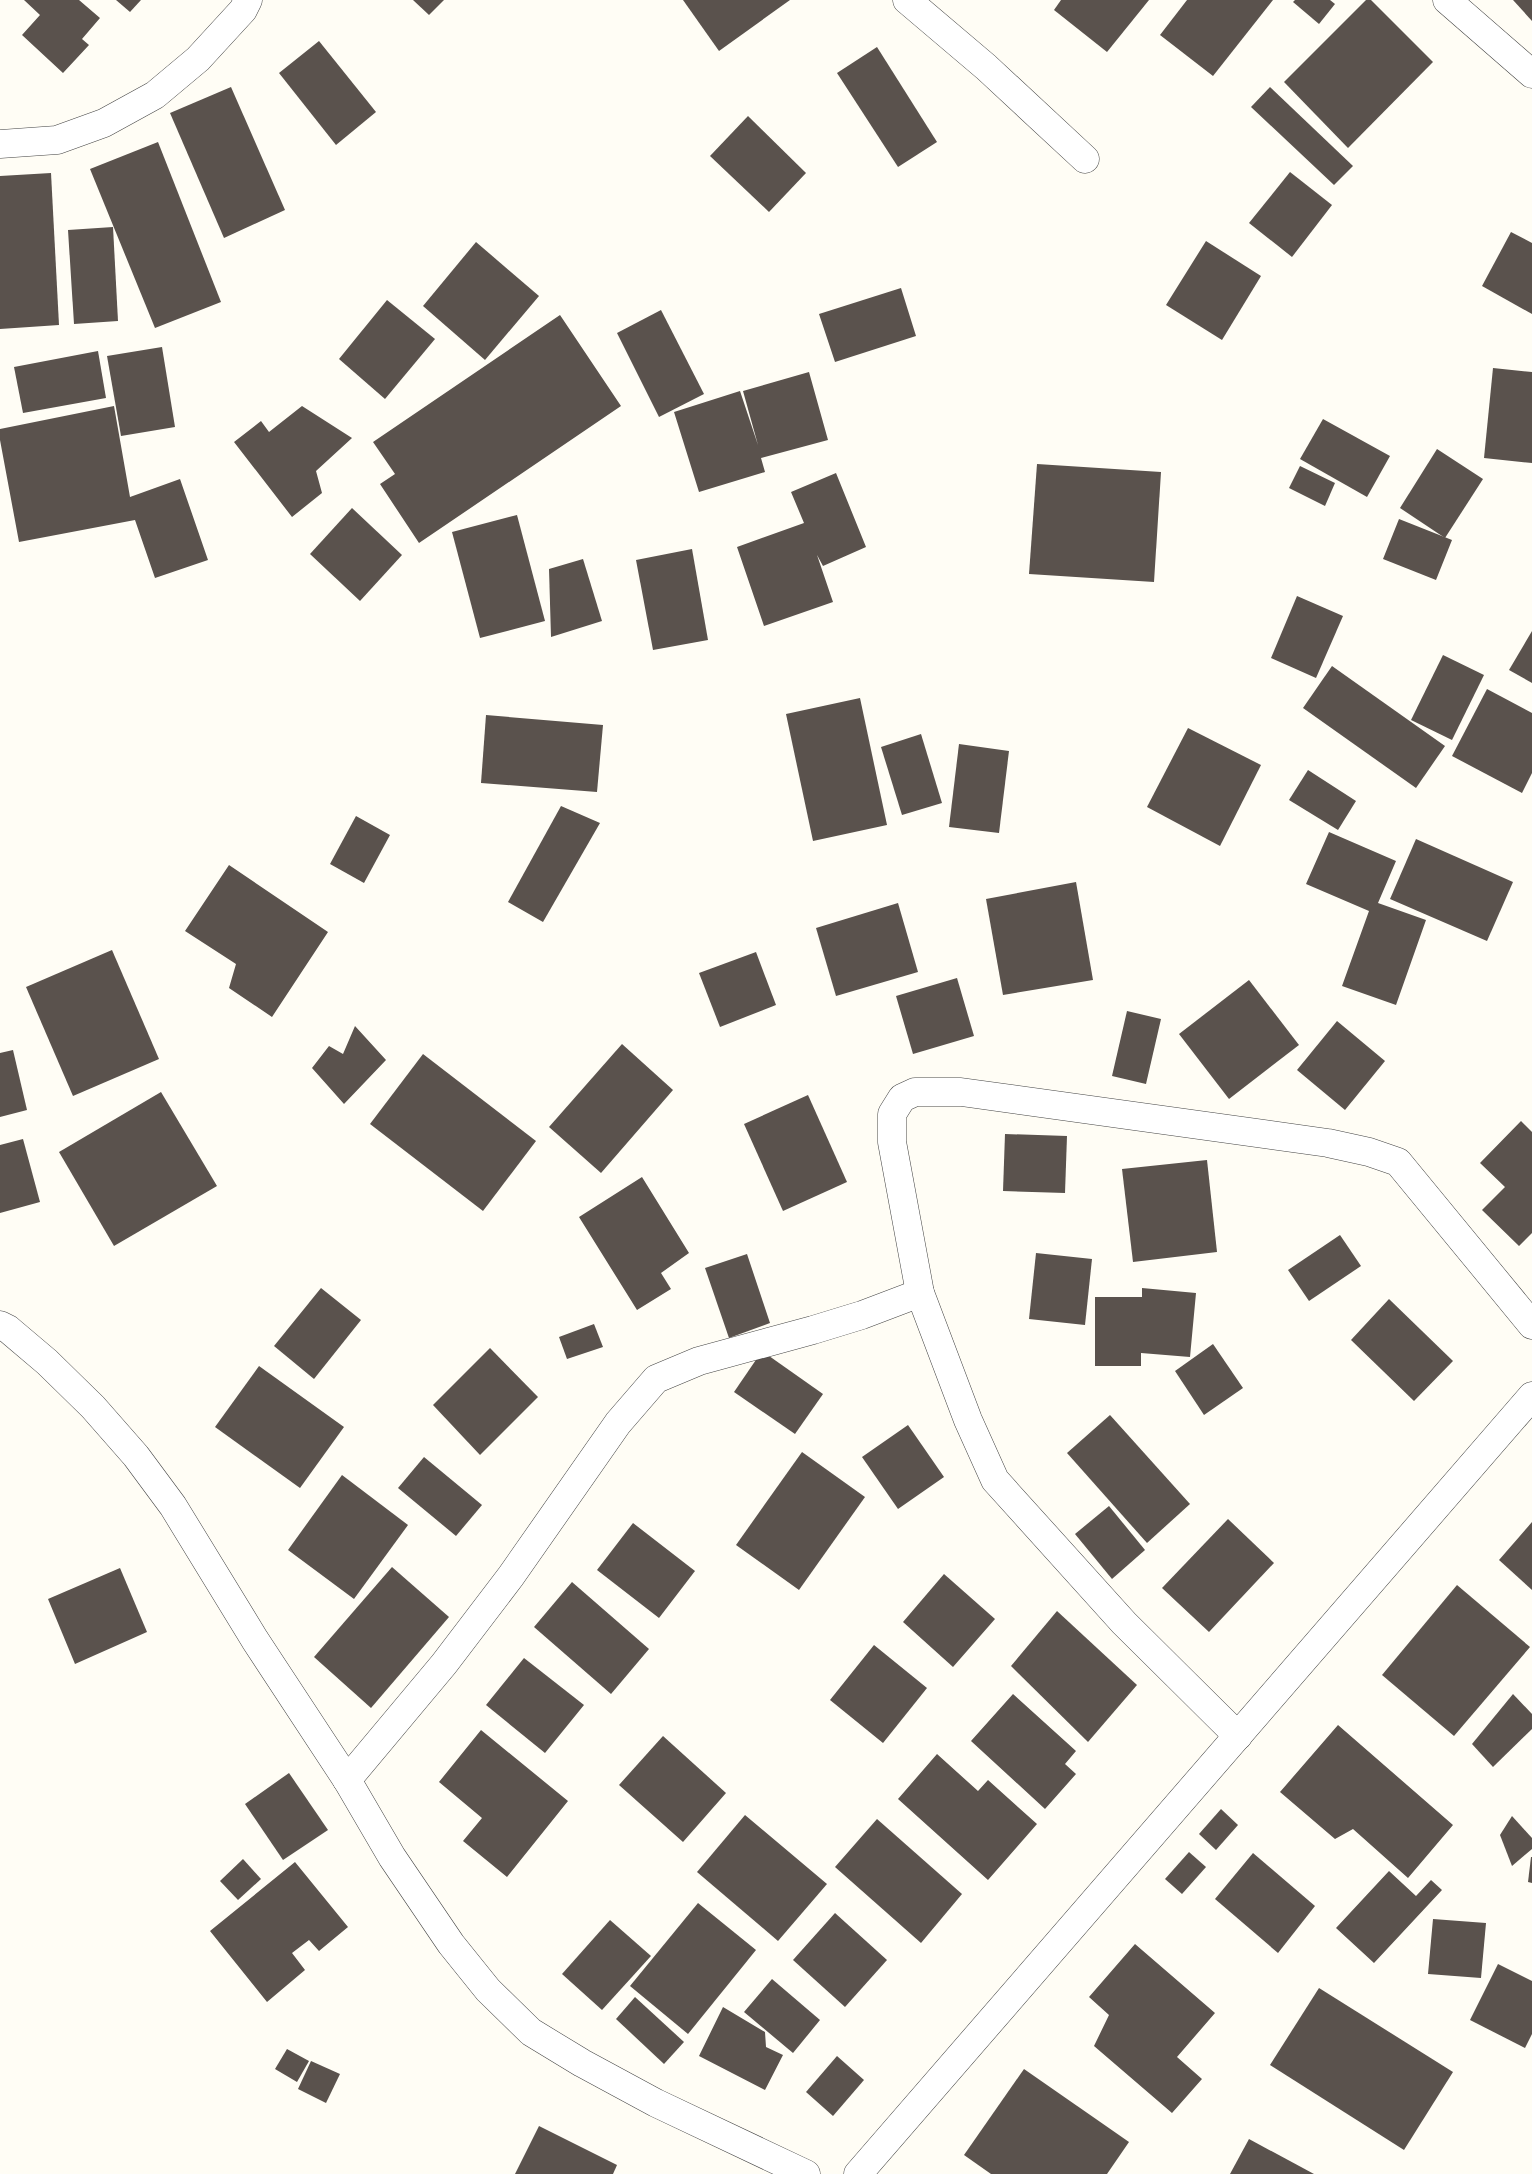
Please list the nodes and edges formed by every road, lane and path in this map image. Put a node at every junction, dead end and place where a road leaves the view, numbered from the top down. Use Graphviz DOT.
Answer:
graph roads {
  1 [pos="248,0"];
  2 [pos="907,0"];
  3 [pos="1447,0"];
  4 [pos="1532,74"];
  5 [pos="0,144"];
  6 [pos="1085,159"];
  7 [pos="920,1293"];
  8 [pos="0,1325"];
  9 [pos="1532,1325"];
  10 [pos="1532,1396"];
  11 [pos="1238,1736"];
  12 [pos="347,1780"];
  13 [pos="806,2174"];
  14 [pos="858,2174"];
  1 -- 5 [label="street"];
  2 -- 6 [label="street"];
  3 -- 4 [label="street"];
  7 -- 9 [label="street"];
  7 -- 11 [label="street"];
  7 -- 12 [label="street"];
  8 -- 12 [label="street"];
  10 -- 11 [label="street"];
  11 -- 14 [label="street"];
  12 -- 13 [label="street"];
}
